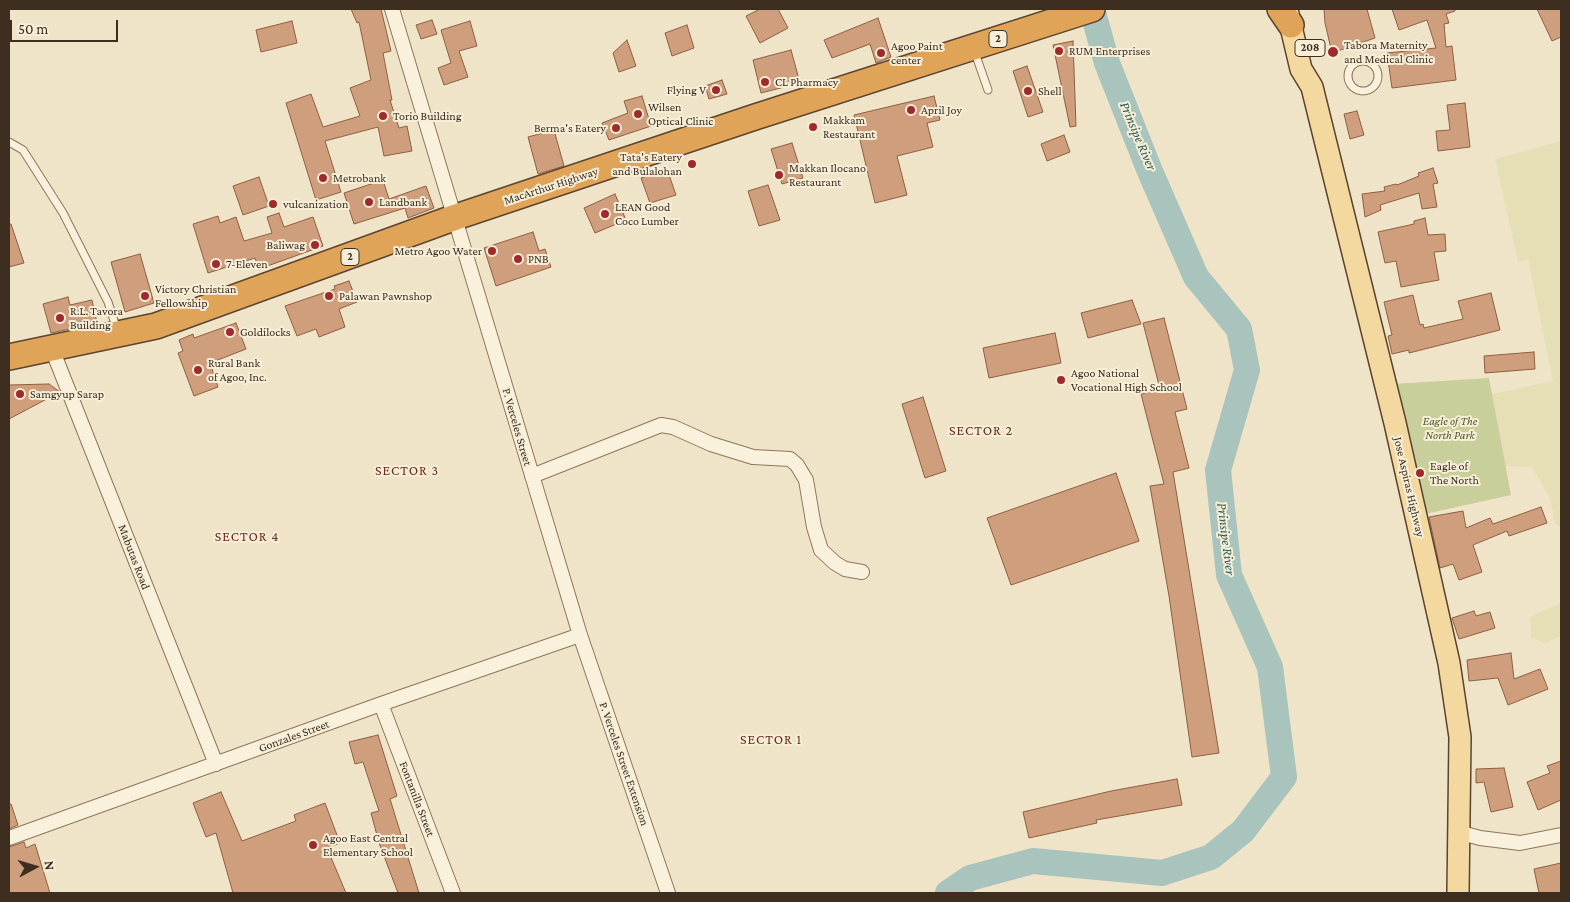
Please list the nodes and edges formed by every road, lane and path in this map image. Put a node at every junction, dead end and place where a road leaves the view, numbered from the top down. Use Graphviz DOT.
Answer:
graph roads {
  1 [pos="392,9"];
  2 [pos="1092,9"];
  3 [pos="1290,13"];
  4 [pos="1048,18"];
  5 [pos="973,48"];
  6 [pos="1362,60"];
  7 [pos="988,90"];
  8 [pos="9,142"];
  9 [pos="456,217"];
  10 [pos="119,335"];
  11 [pos="52,349"];
  12 [pos="9,357"];
  13 [pos="532,476"];
  14 [pos="862,572"];
  15 [pos="580,635"];
  16 [pos="381,704"];
  17 [pos="216,764"];
  18 [pos="1458,832"];
  19 [pos="1561,835"];
  20 [pos="9,838"];
  21 [pos="453,893"];
  22 [pos="668,893"];
  23 [pos="1458,893"];
  1 -- 9 [label="street, P. Verceles Street"];
  2 -- 4 [label="highway, MacArthur Highway / 2"];
  3 -- 18 [label="main road, Jose Aspiras Highway / 208"];
  4 -- 5 [label="highway, MacArthur Highway / 2"];
  5 -- 7 [label="lane"];
  5 -- 9 [label="highway, MacArthur Highway / 2"];
  6 -- 6 [label="lane"];
  8 -- 10 [label="lane"];
  9 -- 10 [label="highway, MacArthur Highway / 2"];
  9 -- 13 [label="street, P. Verceles Street"];
  10 -- 11 [label="highway, MacArthur Highway / 2"];
  11 -- 12 [label="highway, MacArthur Highway / 2"];
  11 -- 17 [label="street, Mabutas Road"];
  13 -- 14 [label="street"];
  13 -- 15 [label="street, P. Verceles Street"];
  15 -- 16 [label="street, Gonzales Street"];
  15 -- 22 [label="street, P. Verceles Street Extension"];
  16 -- 17 [label="street, Gonzales Street"];
  16 -- 21 [label="street, Fontanilla Street"];
  17 -- 20 [label="street, Gonzales Street"];
  18 -- 19 [label="street"];
  18 -- 23 [label="main road, Jose Aspiras Highway / 208"];
}
